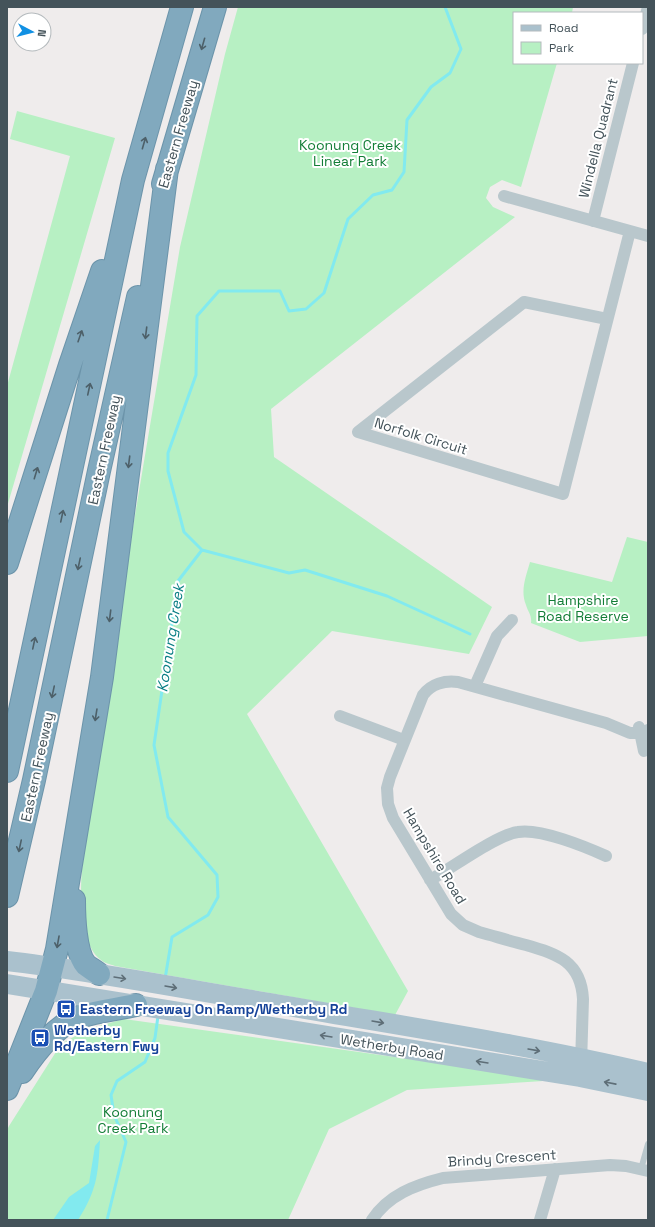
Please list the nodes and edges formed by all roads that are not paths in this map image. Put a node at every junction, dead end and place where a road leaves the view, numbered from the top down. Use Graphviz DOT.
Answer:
graph roads {
  1 [pos="182,7"];
  2 [pos="214,7"];
  3 [pos="648,7"];
  4 [pos="643,24"];
  5 [pos="633,64"];
  6 [pos="167,169"];
  7 [pos="133,180"];
  8 [pos="504,196"];
  9 [pos="593,221"];
  10 [pos="630,231"];
  11 [pos="648,236"];
  12 [pos="607,319"];
  13 [pos="7,563"];
  14 [pos="512,620"];
  15 [pos="474,686"];
  16 [pos="340,716"];
  17 [pos="644,728"];
  18 [pos="404,740"];
  19 [pos="644,751"];
  20 [pos="7,771"];
  21 [pos="76,835"];
  22 [pos="606,856"];
  23 [pos="430,880"];
  24 [pos="7,896"];
  25 [pos="7,961"];
  26 [pos="52,967"];
  27 [pos="99,974"];
  28 [pos="14,985"];
  29 [pos="46,991"];
  30 [pos="136,1005"];
  31 [pos="580,1068"];
  32 [pos="648,1073"];
  33 [pos="7,1088"];
  34 [pos="648,1091"];
  35 [pos="7,1093"];
  36 [pos="648,1144"];
  37 [pos="555,1169"];
  38 [pos="644,1170"];
  39 [pos="372,1220"];
  40 [pos="540,1220"];
  7 -- 1 [label="highway, Eastern Freeway, one-way"];
  2 -- 6 [label="highway, Eastern Freeway, one-way"];
  3 -- 4 [label="street"];
  5 -- 9 [label="street, Windella Quadrant"];
  6 -- 21 [label="highway, one-way"];
  6 -- 24 [label="highway, Eastern Freeway, one-way"];
  13 -- 7 [label="highway, one-way"];
  20 -- 7 [label="highway, Eastern Freeway, one-way"];
  8 -- 9 [label="street"];
  9 -- 10 [label="street"];
  10 -- 11 [label="street"];
  10 -- 12 [label="street, Norfolk Circuit"];
  12 -- 12 [label="street, Norfolk Circuit"];
  14 -- 15 [label="street"];
  15 -- 17 [label="street, Hampshire Road"];
  15 -- 18 [label="street, Hampshire Road"];
  16 -- 18 [label="street"];
  17 -- 19 [label="street"];
  18 -- 23 [label="street, Hampshire Road"];
  21 -- 26 [label="highway, one-way"];
  21 -- 27 [label="highway"];
  22 -- 23 [label="street"];
  23 -- 31 [label="street, Hampshire Road"];
  25 -- 26 [label="main road, Wetherby Road"];
  26 -- 27 [label="main road, Wetherby Road"];
  26 -- 29 [label="highway"];
  27 -- 31 [label="main road, Wetherby Road, one-way"];
  28 -- 29 [label="main road, Wetherby Road"];
  29 -- 30 [label="main road, Wetherby Road"];
  29 -- 33 [label="highway"];
  31 -- 30 [label="main road, Wetherby Road, one-way"];
  30 -- 35 [label="highway"];
  31 -- 32 [label="main road, Wetherby Road"];
  34 -- 31 [label="main road, Wetherby Road, one-way"];
  36 -- 38 [label="lane"];
  37 -- 38 [label="street, Brindy Crescent"];
  37 -- 39 [label="street, Brindy Crescent"];
  37 -- 40 [label="street"];
}
